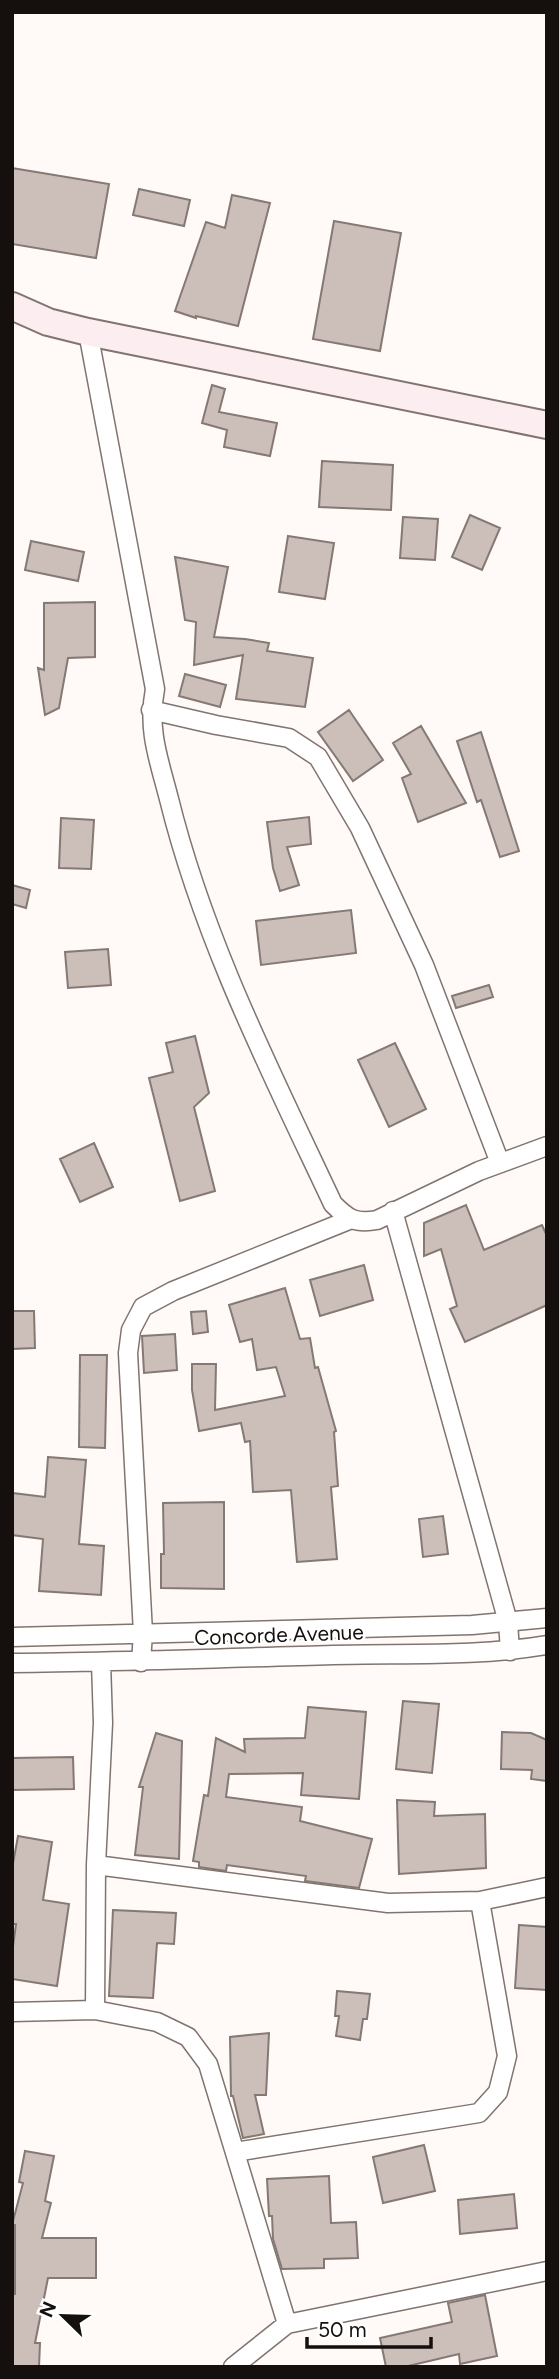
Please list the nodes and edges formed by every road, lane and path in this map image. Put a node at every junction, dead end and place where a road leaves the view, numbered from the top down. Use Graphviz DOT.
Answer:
graph roads {
  1 [pos="12,306"];
  2 [pos="88,332"];
  3 [pos="547,425"];
  4 [pos="151,710"];
  5 [pos="547,1146"];
  6 [pos="500,1163"];
  7 [pos="393,1211"];
  8 [pos="349,1220"];
  9 [pos="547,1618"];
  10 [pos="508,1622"];
  11 [pos="143,1633"];
  12 [pos="12,1637"];
  13 [pos="547,1645"];
  14 [pos="510,1651"];
  15 [pos="101,1662"];
  16 [pos="141,1662"];
  17 [pos="12,1663"];
  18 [pos="96,1865"];
  19 [pos="547,1887"];
  20 [pos="480,1901"];
  21 [pos="95,2010"];
  22 [pos="12,2012"];
  23 [pos="235,2152"];
  24 [pos="547,2271"];
  25 [pos="287,2324"];
  26 [pos="233,2367"];
  1 -- 2 [label="street"];
  2 -- 3 [label="street"];
  2 -- 4 [label="street"];
  4 -- 6 [label="street"];
  4 -- 8 [label="street"];
  5 -- 6 [label="street"];
  6 -- 7 [label="street"];
  7 -- 8 [label="street"];
  7 -- 10 [label="street"];
  8 -- 11 [label="street"];
  9 -- 10 [label="street, Concorde Avenue"];
  10 -- 11 [label="street, Concorde Avenue"];
  10 -- 14 [label="street"];
  11 -- 12 [label="street, Concorde Avenue"];
  11 -- 16 [label="street"];
  13 -- 14 [label="street, Concorde Avenue"];
  14 -- 16 [label="street, Concorde Avenue"];
  15 -- 16 [label="street, Concorde Avenue"];
  15 -- 17 [label="street, Concorde Avenue"];
  15 -- 18 [label="street"];
  18 -- 20 [label="street"];
  18 -- 21 [label="street"];
  19 -- 20 [label="street"];
  20 -- 23 [label="street"];
  21 -- 22 [label="street"];
  21 -- 23 [label="street"];
  23 -- 25 [label="street"];
  24 -- 25 [label="street"];
  25 -- 26 [label="street"];
}
